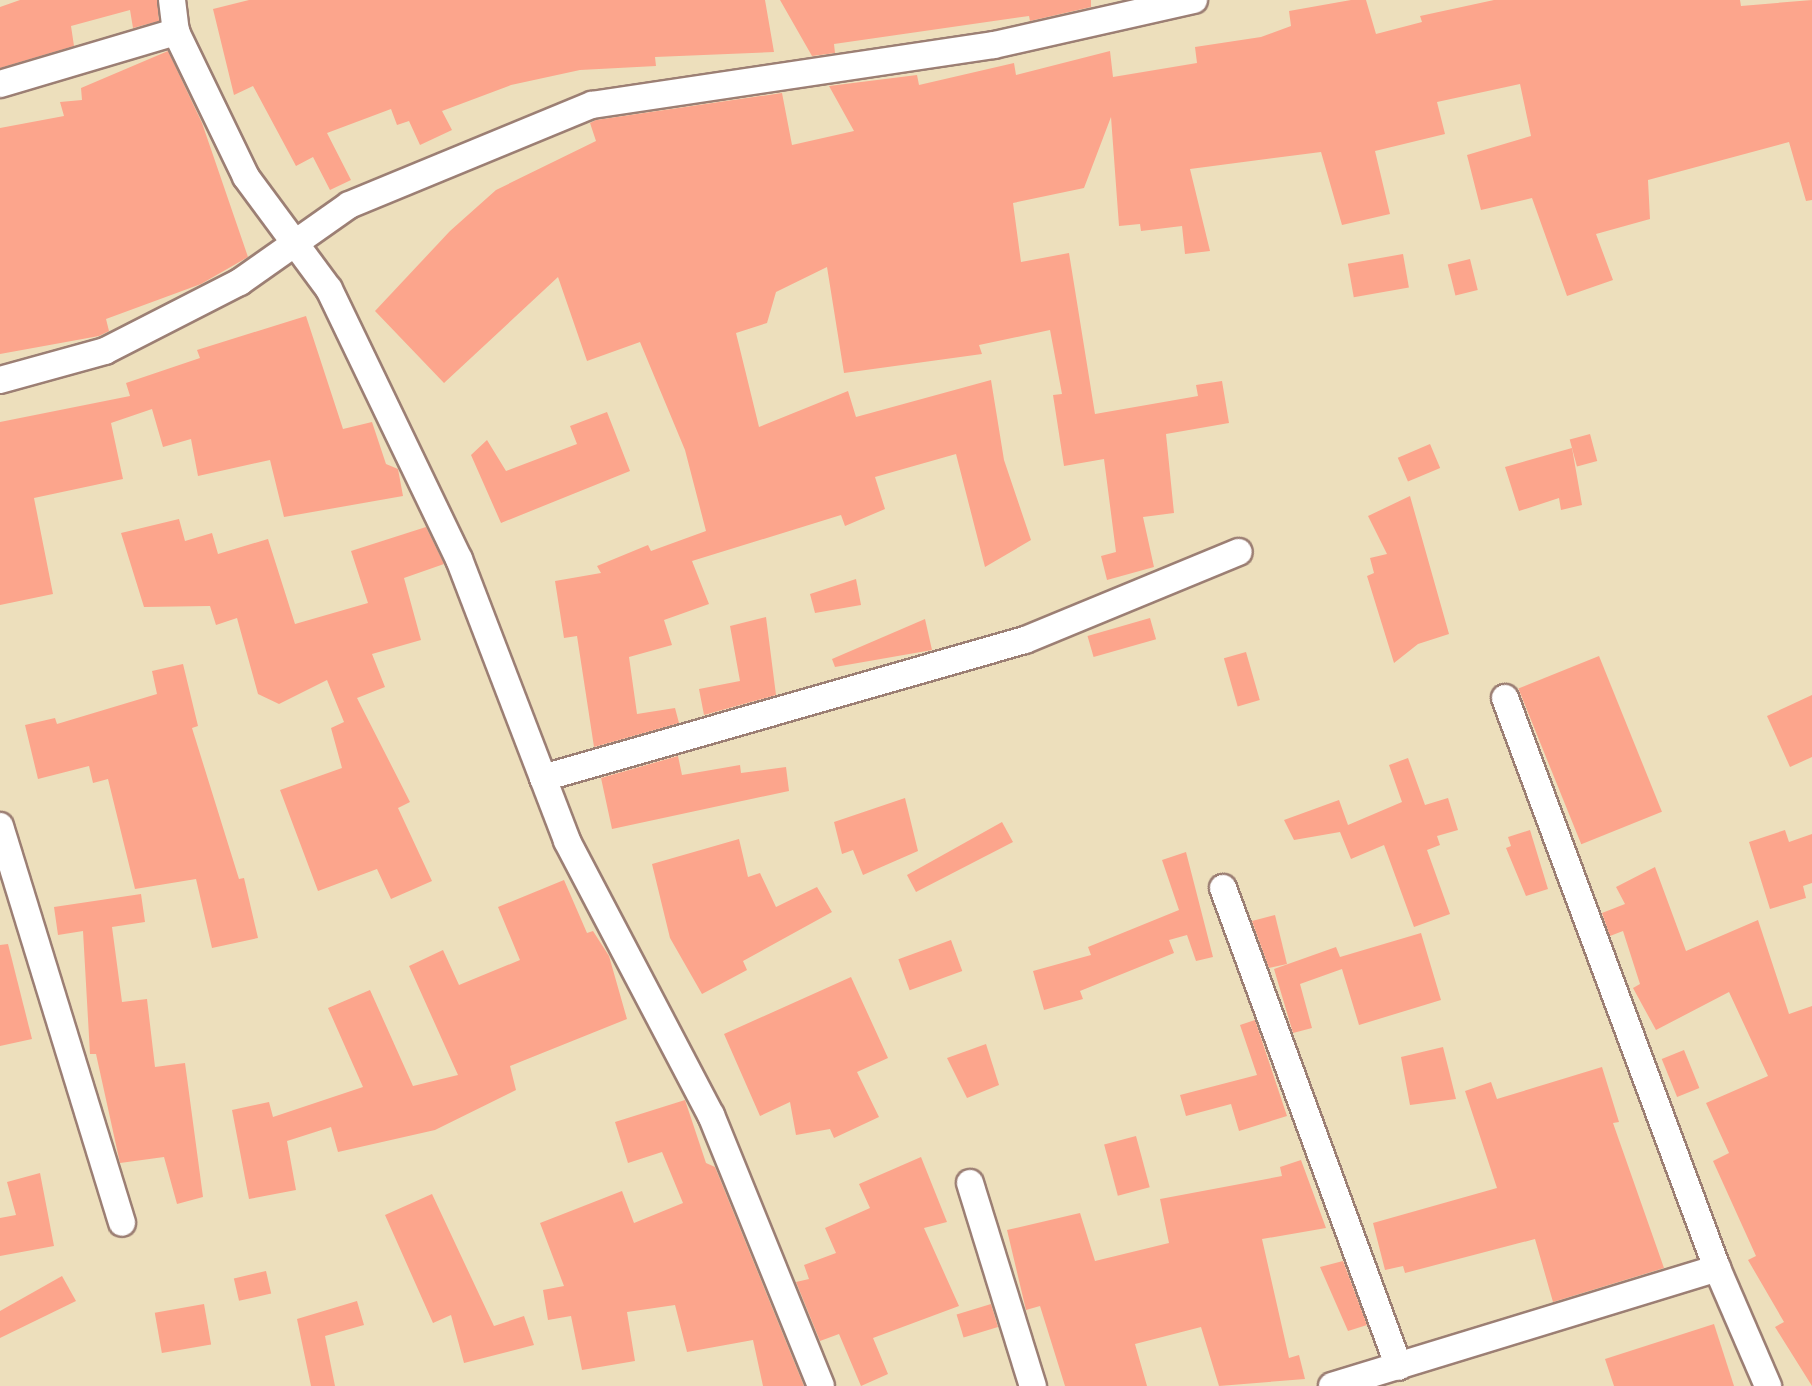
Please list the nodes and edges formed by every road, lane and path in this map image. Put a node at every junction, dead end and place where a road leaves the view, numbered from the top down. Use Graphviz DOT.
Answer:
graph roads {
  1 [pos="172,0"];
  2 [pos="1195,0"];
  3 [pos="1111,10"];
  4 [pos="176,32"];
  5 [pos="0,84"];
  6 [pos="301,244"];
  7 [pos="0,380"];
  8 [pos="1239,552"];
  9 [pos="1505,698"];
  10 [pos="542,778"];
  11 [pos="0,826"];
  12 [pos="1223,888"];
  13 [pos="970,1183"];
  14 [pos="122,1223"];
  15 [pos="1717,1268"];
  16 [pos="1399,1367"];
  17 [pos="821,1386"];
  18 [pos="1033,1386"];
  19 [pos="1332,1386"];
  20 [pos="1768,1386"];
  1 -- 4 [label="street"];
  2 -- 3 [label="street"];
  3 -- 6 [label="street"];
  4 -- 5 [label="street"];
  4 -- 6 [label="street"];
  6 -- 7 [label="street"];
  6 -- 10 [label="street"];
  8 -- 10 [label="street"];
  9 -- 15 [label="street"];
  10 -- 17 [label="street"];
  11 -- 14 [label="street"];
  12 -- 16 [label="street"];
  13 -- 18 [label="street"];
  15 -- 16 [label="street"];
  15 -- 20 [label="street"];
  16 -- 19 [label="street"];
}
